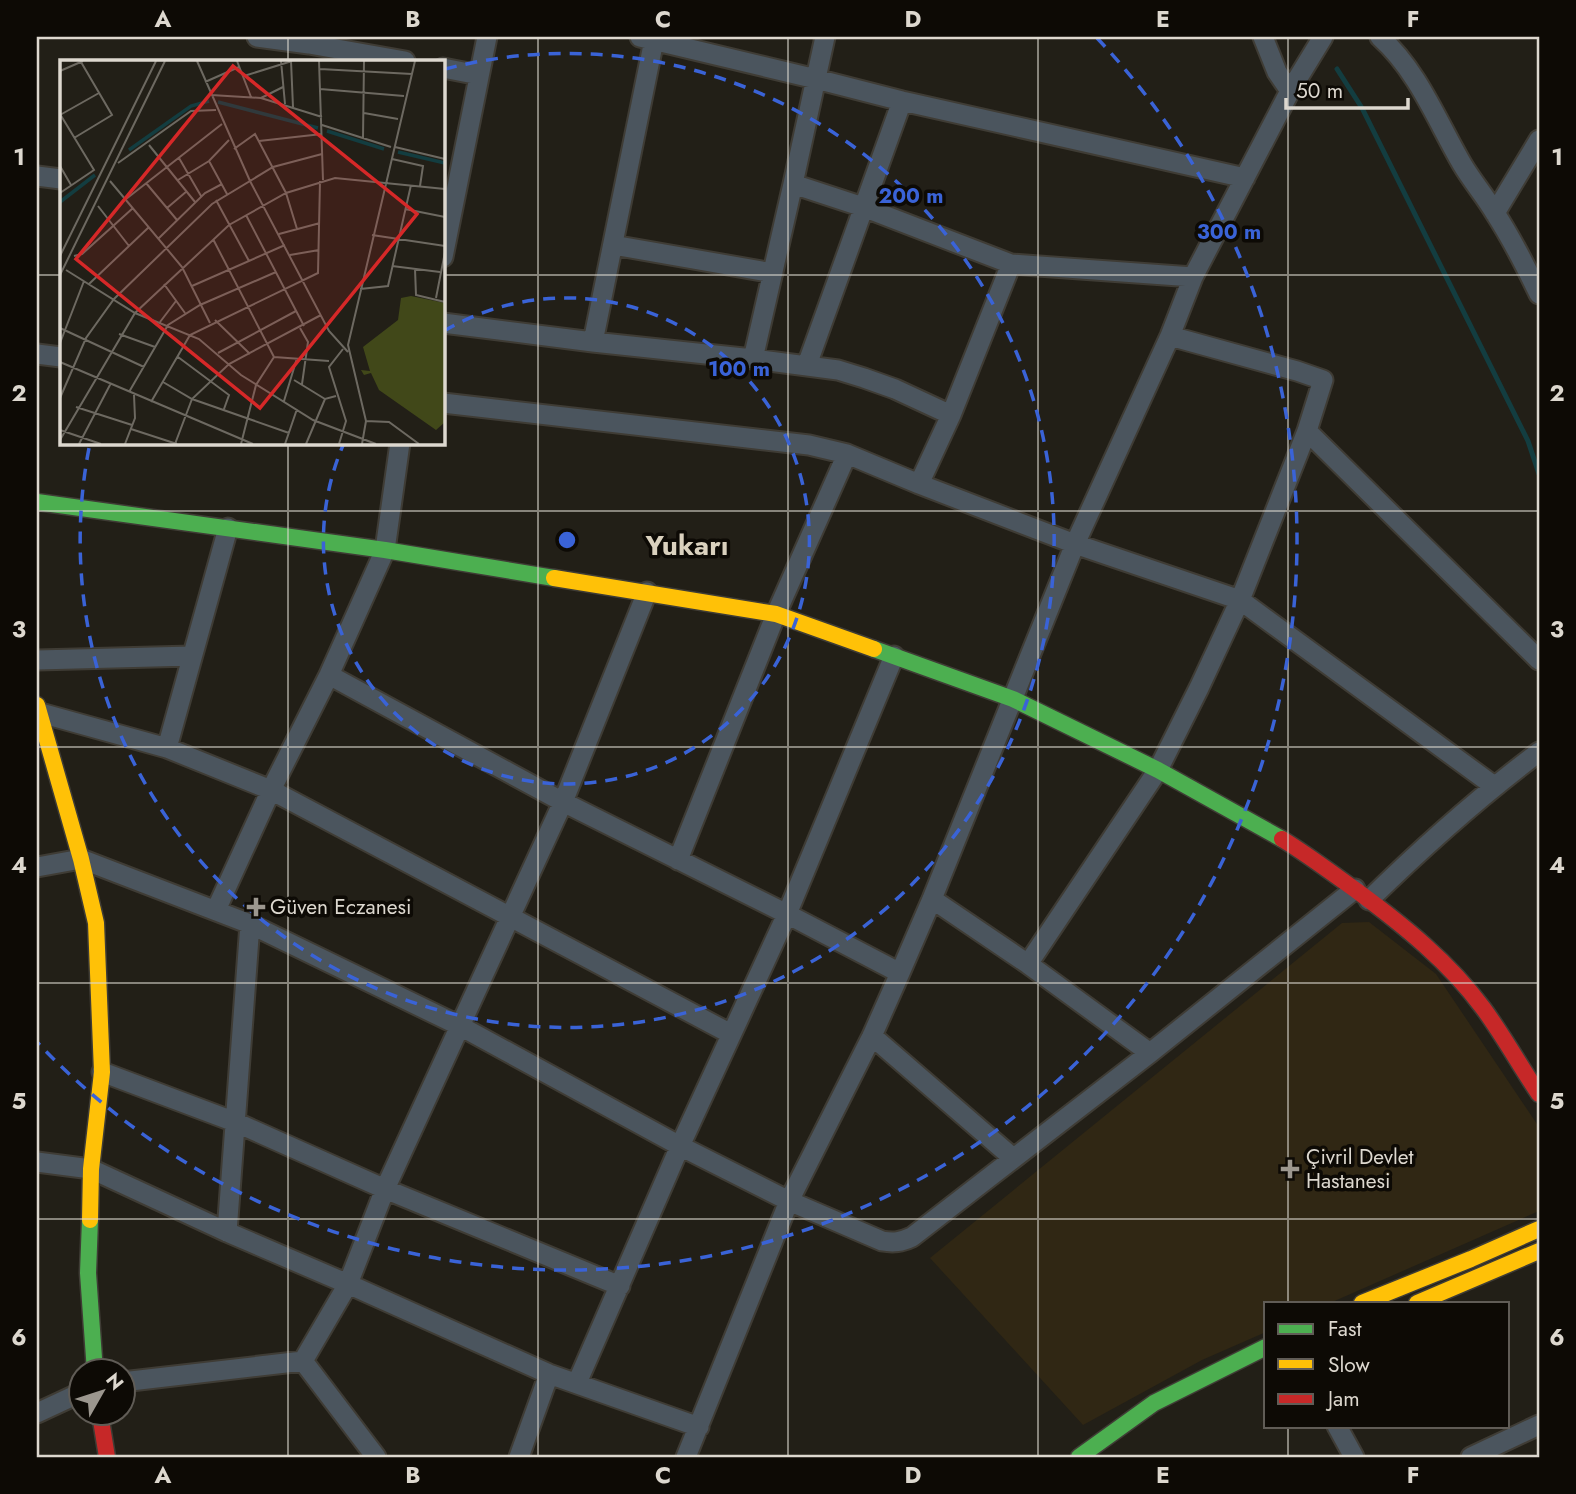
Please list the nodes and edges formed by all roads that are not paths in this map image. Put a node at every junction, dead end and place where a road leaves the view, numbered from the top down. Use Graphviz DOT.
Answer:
graph roads {
  1 [pos="257,37"];
  2 [pos="487,37"];
  3 [pos="825,37"];
  4 [pos="1263,37"];
  5 [pos="1322,37"];
  6 [pos="1380,37"];
  7 [pos="647,38"];
  8 [pos="309,47"];
  9 [pos="398,60"];
  10 [pos="444,68"];
  11 [pos="479,75"];
  12 [pos="816,79"];
  13 [pos="1290,91"];
  14 [pos="902,101"];
  15 [pos="1539,140"];
  16 [pos="37,176"];
  17 [pos="1245,178"];
  18 [pos="60,179"];
  19 [pos="793,184"];
  20 [pos="863,207"];
  21 [pos="1495,213"];
  22 [pos="445,230"];
  23 [pos="613,245"];
  24 [pos="1012,264"];
  25 [pos="1532,264"];
  26 [pos="773,273"];
  27 [pos="1193,278"];
  28 [pos="1539,294"];
  29 [pos="444,323"];
  30 [pos="1170,336"];
  31 [pos="593,342"];
  32 [pos="37,355"];
  33 [pos="60,357"];
  34 [pos="753,359"];
  35 [pos="807,365"];
  36 [pos="444,402"];
  37 [pos="951,415"];
  38 [pos="1307,431"];
  39 [pos="400,444"];
  40 [pos="847,454"];
  41 [pos="919,484"];
  42 [pos="37,502"];
  43 [pos="228,528"];
  44 [pos="1075,544"];
  45 [pos="385,550"];
  46 [pos="647,592"];
  47 [pos="1240,600"];
  48 [pos="776,614"];
  49 [pos="192,656"];
  50 [pos="894,656"];
  51 [pos="37,660"];
  52 [pos="1539,660"];
  53 [pos="330,675"];
  54 [pos="1013,699"];
  55 [pos="37,710"];
  56 [pos="167,748"];
  57 [pos="1539,752"];
  58 [pos="1158,770"];
  59 [pos="1494,786"];
  60 [pos="271,790"];
  61 [pos="563,802"];
  62 [pos="81,859"];
  63 [pos="678,860"];
  64 [pos="37,867"];
  65 [pos="1362,894"];
  66 [pos="932,899"];
  67 [pos="216,910"];
  68 [pos="787,914"];
  69 [pos="510,916"];
  70 [pos="250,924"];
  71 [pos="1028,964"];
  72 [pos="900,973"];
  73 [pos="460,1026"];
  74 [pos="731,1034"];
  75 [pos="872,1036"];
  76 [pos="1150,1053"];
  77 [pos="102,1072"];
  78 [pos="1539,1094"];
  79 [pos="235,1122"];
  80 [pos="680,1146"];
  81 [pos="1013,1158"];
  82 [pos="37,1162"];
  83 [pos="91,1169"];
  84 [pos="385,1189"];
  85 [pos="789,1200"];
  86 [pos="1539,1229"];
  87 [pos="227,1233"];
  88 [pos="1539,1251"];
  89 [pos="348,1284"];
  90 [pos="620,1286"];
  91 [pos="1364,1302"];
  92 [pos="1419,1302"];
  93 [pos="1264,1348"];
  94 [pos="94,1358"];
  95 [pos="303,1362"];
  96 [pos="549,1374"];
  97 [pos="136,1380"];
  98 [pos="577,1383"];
  99 [pos="66,1400"];
  100 [pos="37,1413"];
  101 [pos="1156,1422"];
  102 [pos="1539,1425"];
  103 [pos="699,1427"];
  104 [pos="102,1428"];
  105 [pos="1337,1428"];
  106 [pos="107,1457"];
  107 [pos="376,1457"];
  108 [pos="519,1457"];
  109 [pos="685,1457"];
  110 [pos="1080,1457"];
  111 [pos="1354,1457"];
  112 [pos="1471,1457"];
  1 -- 8 [label="street"];
  2 -- 11 [label="street"];
  3 -- 12 [label="street"];
  4 -- 13 [label="street"];
  5 -- 13 [label="street"];
  6 -- 21 [label="street"];
  7 -- 12 [label="street"];
  7 -- 23 [label="street"];
  8 -- 9 [label="street"];
  10 -- 11 [label="street"];
  11 -- 22 [label="street"];
  12 -- 14 [label="street"];
  12 -- 19 [label="street"];
  13 -- 17 [label="street"];
  14 -- 17 [label="street"];
  14 -- 20 [label="street"];
  15 -- 21 [label="street"];
  16 -- 18 [label="street"];
  17 -- 27 [label="street"];
  19 -- 20 [label="street"];
  19 -- 26 [label="street"];
  20 -- 24 [label="street"];
  20 -- 35 [label="street"];
  21 -- 25 [label="street"];
  23 -- 26 [label="street"];
  23 -- 31 [label="street"];
  24 -- 27 [label="street"];
  24 -- 37 [label="street"];
  25 -- 28 [label="street"];
  26 -- 34 [label="street"];
  27 -- 30 [label="street"];
  29 -- 31 [label="street"];
  30 -- 38 [label="street"];
  30 -- 44 [label="street"];
  31 -- 34 [label="street"];
  32 -- 33 [label="street"];
  34 -- 35 [label="street"];
  35 -- 37 [label="street"];
  36 -- 40 [label="street"];
  37 -- 41 [label="street"];
  38 -- 47 [label="street"];
  38 -- 52 [label="street"];
  39 -- 45 [label="street"];
  40 -- 41 [label="street"];
  40 -- 48 [label="street"];
  41 -- 44 [label="street"];
  42 -- 43 [label="street"];
  43 -- 45 [label="street"];
  43 -- 49 [label="street"];
  44 -- 47 [label="street"];
  44 -- 54 [label="street"];
  45 -- 46 [label="street"];
  45 -- 53 [label="street"];
  46 -- 48 [label="street"];
  46 -- 61 [label="street"];
  47 -- 58 [label="street"];
  47 -- 59 [label="street"];
  48 -- 50 [label="street"];
  48 -- 63 [label="street"];
  49 -- 51 [label="street"];
  49 -- 56 [label="street"];
  50 -- 54 [label="street"];
  50 -- 68 [label="street"];
  53 -- 60 [label="street"];
  53 -- 61 [label="street"];
  54 -- 58 [label="street"];
  54 -- 66 [label="street"];
  55 -- 56 [label="street"];
  55 -- 62 [label="street"];
  56 -- 60 [label="street"];
  57 -- 59 [label="street"];
  58 -- 65 [label="street"];
  58 -- 71 [label="street"];
  59 -- 65 [label="street"];
  60 -- 67 [label="street"];
  60 -- 69 [label="street"];
  61 -- 63 [label="street"];
  61 -- 69 [label="street"];
  62 -- 64 [label="street"];
  62 -- 67 [label="street"];
  62 -- 77 [label="street"];
  63 -- 68 [label="street"];
  65 -- 76 [label="street"];
  65 -- 78 [label="street"];
  66 -- 71 [label="street"];
  66 -- 72 [label="street"];
  67 -- 70 [label="street"];
  68 -- 72 [label="street"];
  68 -- 74 [label="street"];
  69 -- 73 [label="street"];
  69 -- 74 [label="street"];
  70 -- 73 [label="street"];
  70 -- 79 [label="street"];
  71 -- 76 [label="street"];
  72 -- 75 [label="street"];
  73 -- 80 [label="street"];
  73 -- 84 [label="street"];
  74 -- 80 [label="street"];
  75 -- 81 [label="street"];
  75 -- 85 [label="street"];
  76 -- 81 [label="street"];
  77 -- 79 [label="street"];
  77 -- 83 [label="street"];
  79 -- 84 [label="street"];
  79 -- 87 [label="street"];
  80 -- 85 [label="street"];
  80 -- 90 [label="street"];
  81 -- 85 [label="street"];
  82 -- 83 [label="street"];
  83 -- 87 [label="street"];
  83 -- 94 [label="street"];
  84 -- 89 [label="street"];
  84 -- 90 [label="street"];
  85 -- 103 [label="street"];
  86 -- 91 [label="street"];
  87 -- 89 [label="street"];
  88 -- 92 [label="street"];
  89 -- 95 [label="street"];
  89 -- 96 [label="street"];
  90 -- 98 [label="street"];
  93 -- 110 [label="street"];
  95 -- 97 [label="street"];
  95 -- 107 [label="street"];
  96 -- 98 [label="street"];
  96 -- 108 [label="street"];
  98 -- 103 [label="street"];
  99 -- 100 [label="street"];
  101 -- 110 [label="street"];
  102 -- 112 [label="street"];
  103 -- 109 [label="street"];
  104 -- 106 [label="street"];
  105 -- 111 [label="street"];
}
